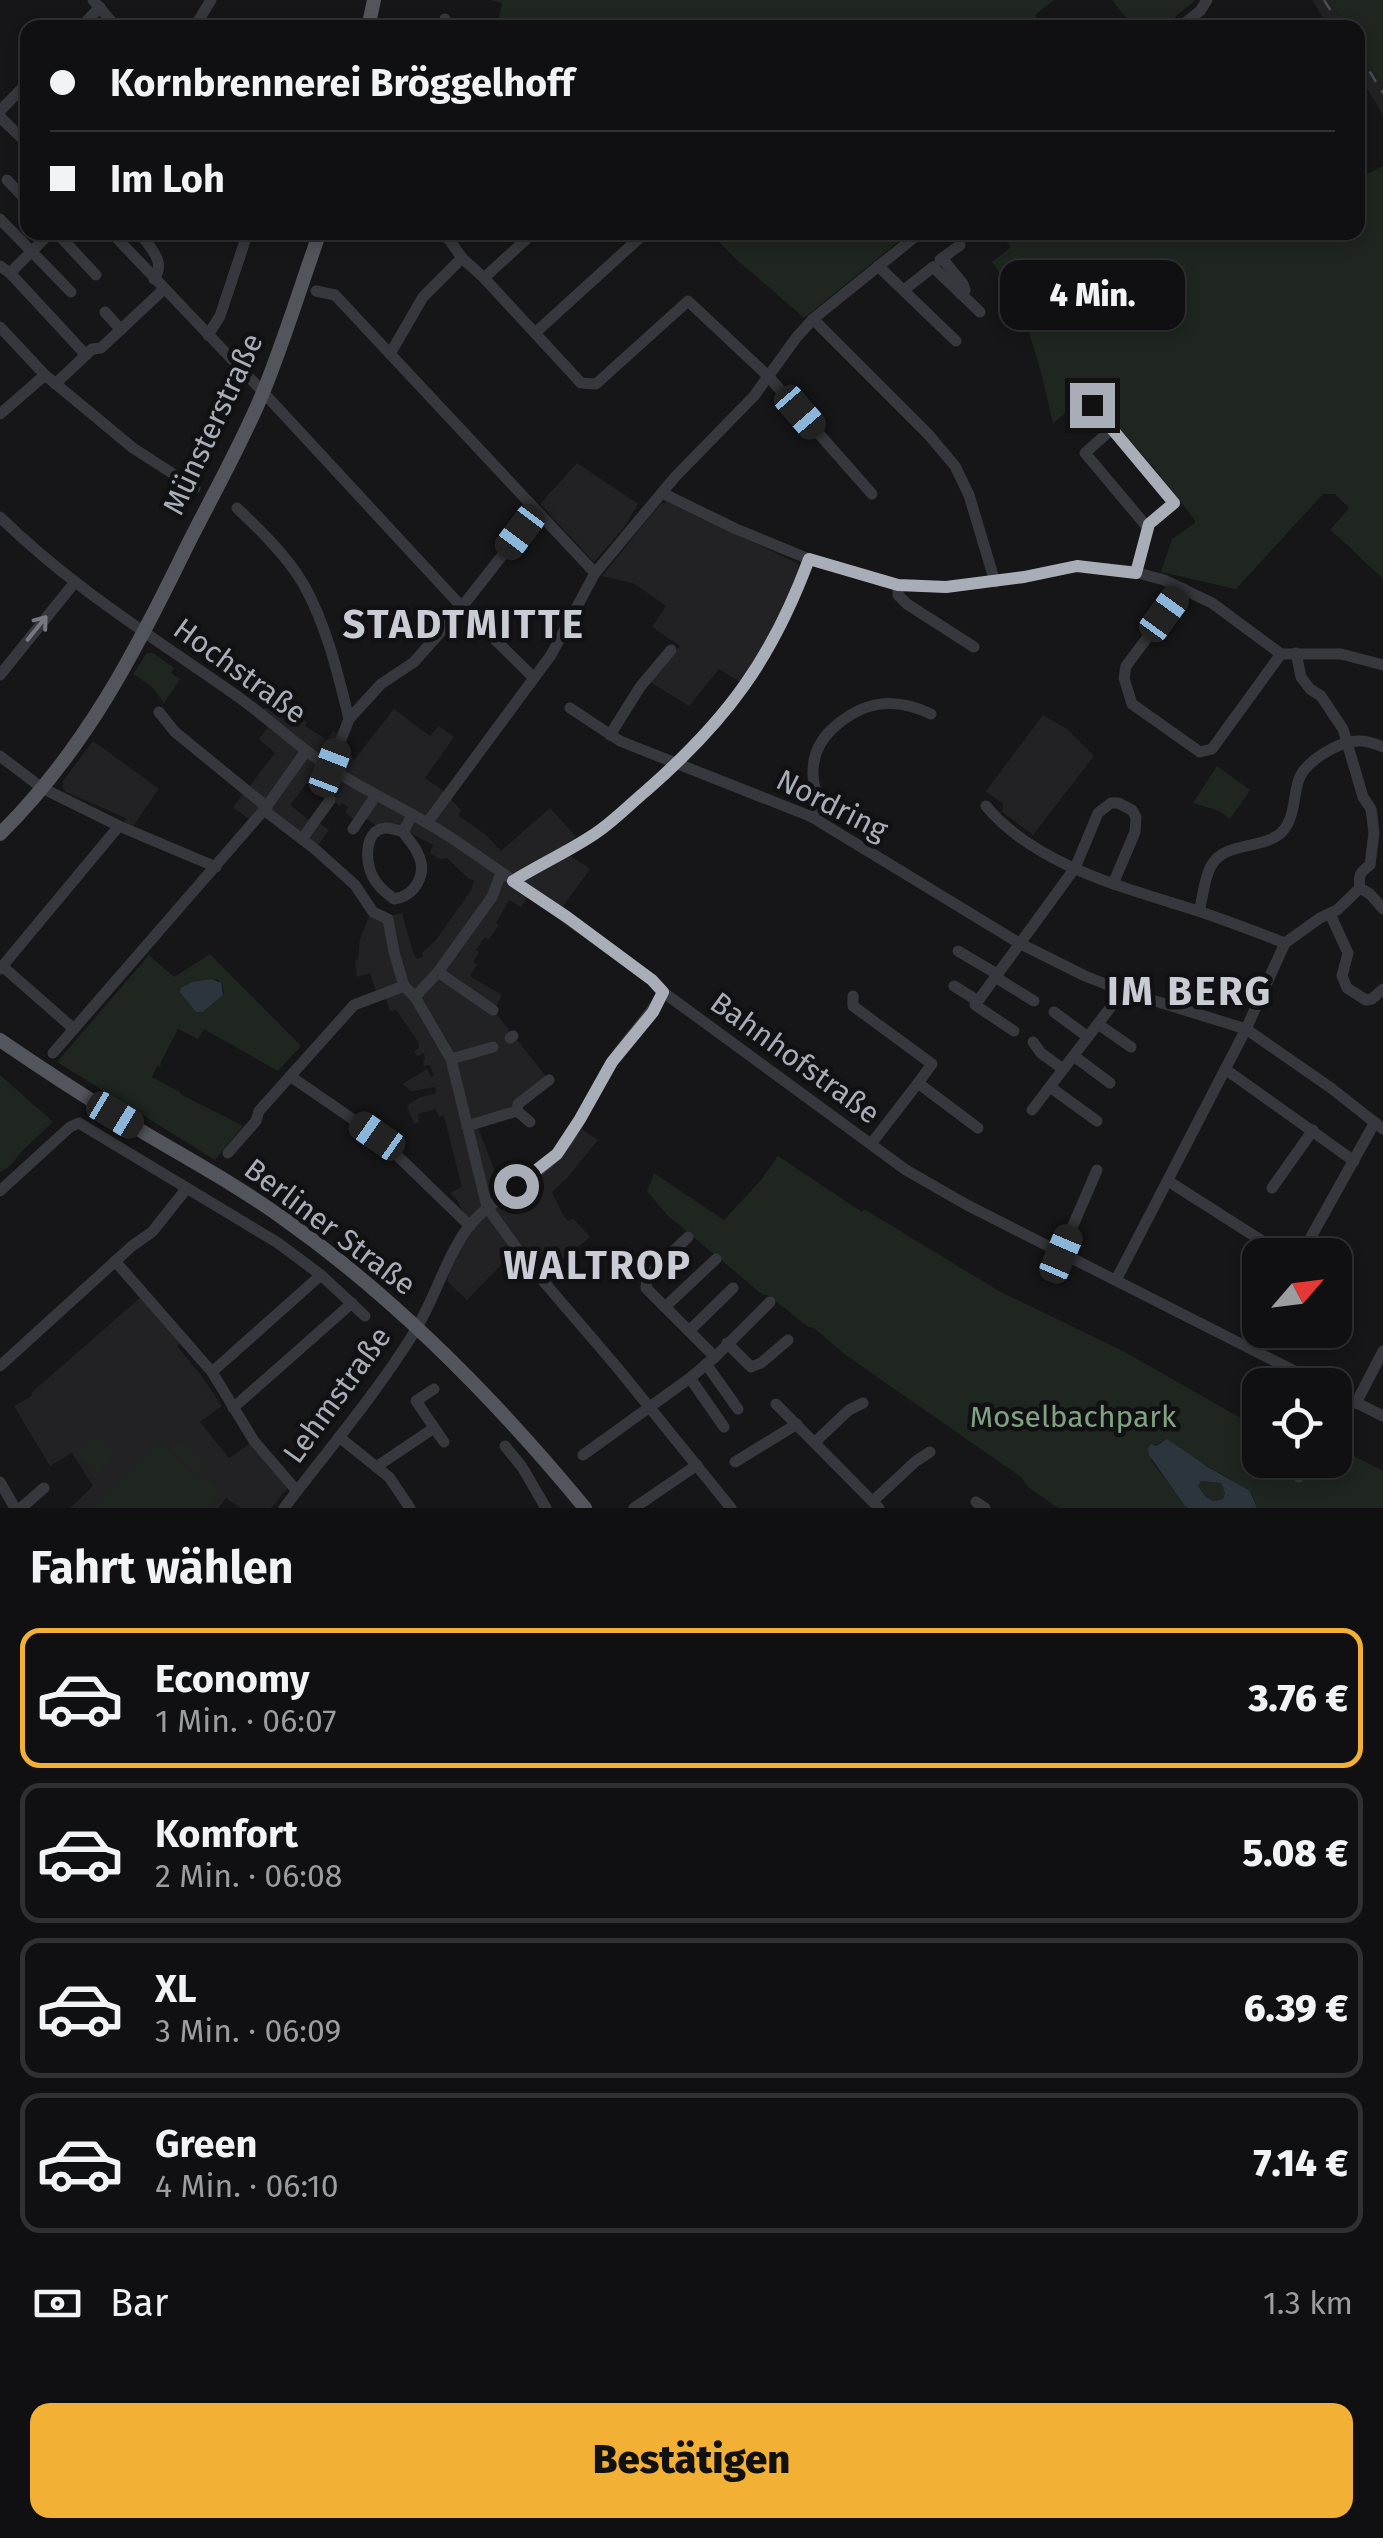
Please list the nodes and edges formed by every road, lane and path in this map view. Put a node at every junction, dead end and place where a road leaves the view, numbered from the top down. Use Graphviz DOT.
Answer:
graph roads {
  1 [pos="1207,0"];
  2 [pos="1189,20"];
  3 [pos="20,91"];
  4 [pos="0,114"];
  5 [pos="20,135"];
  6 [pos="7,180"];
  7 [pos="20,194"];
  8 [pos="0,218"];
  9 [pos="20,238"];
  10 [pos="22,240"];
  11 [pos="46,240"];
  12 [pos="62,240"];
  13 [pos="118,240"];
  14 [pos="144,240"];
  15 [pos="245,240"];
  16 [pos="317,240"];
  17 [pos="452,240"];
  18 [pos="525,240"];
  19 [pos="637,240"];
  20 [pos="911,240"];
  21 [pos="960,245"];
  22 [pos="34,252"];
  23 [pos="462,258"];
  24 [pos="937,262"];
  25 [pos="878,266"];
  26 [pos="5,270"];
  27 [pos="96,274"];
  28 [pos="484,278"];
  29 [pos="154,279"];
  30 [pos="164,289"];
  31 [pos="904,290"];
  32 [pos="316,291"];
  33 [pos="71,292"];
  34 [pos="105,312"];
  35 [pos="980,312"];
  36 [pos="813,319"];
  37 [pos="0,327"];
  38 [pos="120,330"];
  39 [pos="535,334"];
  40 [pos="208,335"];
  41 [pos="956,341"];
  42 [pos="86,354"];
  43 [pos="390,354"];
  44 [pos="768,376"];
  45 [pos="50,380"];
  46 [pos="263,392"];
  47 [pos="1092,405"];
  48 [pos="0,414"];
  49 [pos="283,415"];
  50 [pos="250,418"];
  51 [pos="1112,429"];
  52 [pos="195,488"];
  53 [pos="662,493"];
  54 [pos="872,494"];
  55 [pos="237,508"];
  56 [pos="537,511"];
  57 [pos="0,516"];
  58 [pos="1148,528"];
  59 [pos="809,559"];
  60 [pos="595,573"];
  61 [pos="1136,573"];
  62 [pos="75,582"];
  63 [pos="995,582"];
  64 [pos="898,585"];
  65 [pos="1184,588"];
  66 [pos="461,606"];
  67 [pos="144,633"];
  68 [pos="974,647"];
  69 [pos="671,650"];
  70 [pos="1296,653"];
  71 [pos="1281,654"];
  72 [pos="1383,665"];
  73 [pos="0,675"];
  74 [pos="534,678"];
  75 [pos="570,708"];
  76 [pos="159,712"];
  77 [pos="931,714"];
  78 [pos="349,719"];
  79 [pos="610,736"];
  80 [pos="1347,744"];
  81 [pos="1383,746"];
  82 [pos="306,751"];
  83 [pos="0,756"];
  84 [pos="676,764"];
  85 [pos="330,768"];
  86 [pos="42,788"];
  87 [pos="376,795"];
  88 [pos="330,800"];
  89 [pos="986,806"];
  90 [pos="266,808"];
  91 [pos="412,815"];
  92 [pos="812,816"];
  93 [pos="427,823"];
  94 [pos="119,826"];
  95 [pos="353,829"];
  96 [pos="403,832"];
  97 [pos="1379,833"];
  98 [pos="0,834"];
  99 [pos="302,838"];
  100 [pos="216,867"];
  101 [pos="1075,868"];
  102 [pos="370,873"];
  103 [pos="500,874"];
  104 [pos="513,881"];
  105 [pos="1112,884"];
  106 [pos="1360,888"];
  107 [pos="358,889"];
  108 [pos="1383,909"];
  109 [pos="1199,911"];
  110 [pos="1330,914"];
  111 [pos="1019,942"];
  112 [pos="1285,943"];
  113 [pos="958,951"];
  114 [pos="1,968"];
  115 [pos="438,972"];
  116 [pos="996,976"];
  117 [pos="404,986"];
  118 [pos="954,986"];
  119 [pos="1383,990"];
  120 [pos="663,992"];
  121 [pos="1123,992"];
  122 [pos="853,996"];
  123 [pos="415,997"];
  124 [pos="1034,1001"];
  125 [pos="978,1002"];
  126 [pos="494,1010"];
  127 [pos="1054,1012"];
  128 [pos="1098,1024"];
  129 [pos="1246,1028"];
  130 [pos="74,1029"];
  131 [pos="1014,1031"];
  132 [pos="1088,1037"];
  133 [pos="0,1040"];
  134 [pos="1033,1042"];
  135 [pos="1131,1046"];
  136 [pos="493,1048"];
  137 [pos="53,1053"];
  138 [pos="1074,1056"];
  139 [pos="451,1059"];
  140 [pos="1225,1068"];
  141 [pos="1064,1070"];
  142 [pos="290,1076"];
  143 [pos="549,1080"];
  144 [pos="918,1083"];
  145 [pos="1110,1083"];
  146 [pos="1050,1087"];
  147 [pos="517,1110"];
  148 [pos="1032,1110"];
  149 [pos="1097,1121"];
  150 [pos="530,1122"];
  151 [pos="467,1126"];
  152 [pos="1379,1126"];
  153 [pos="978,1128"];
  154 [pos="1313,1130"];
  155 [pos="871,1144"];
  156 [pos="228,1153"];
  157 [pos="1354,1161"];
  158 [pos="1097,1170"];
  159 [pos="1168,1180"];
  160 [pos="186,1188"];
  161 [pos="1272,1188"];
  162 [pos="0,1190"];
  163 [pos="487,1207"];
  164 [pos="470,1226"];
  165 [pos="688,1237"];
  166 [pos="1258,1238"];
  167 [pos="1310,1238"];
  168 [pos="1061,1254"];
  169 [pos="716,1259"];
  170 [pos="114,1261"];
  171 [pos="321,1275"];
  172 [pos="1116,1280"];
  173 [pos="733,1288"];
  174 [pos="770,1302"];
  175 [pos="352,1303"];
  176 [pos="665,1307"];
  177 [pos="366,1316"];
  178 [pos="417,1328"];
  179 [pos="689,1331"];
  180 [pos="788,1340"];
  181 [pos="728,1344"];
  182 [pos="1383,1352"];
  183 [pos="711,1360"];
  184 [pos="0,1366"];
  185 [pos="1289,1368"];
  186 [pos="212,1372"];
  187 [pos="690,1378"];
  188 [pos="434,1388"];
  189 [pos="1352,1402"];
  190 [pos="863,1403"];
  191 [pos="1356,1403"];
  192 [pos="776,1404"];
  193 [pos="233,1408"];
  194 [pos="650,1408"];
  195 [pos="738,1408"];
  196 [pos="1383,1416"];
  197 [pos="797,1424"];
  198 [pos="724,1427"];
  199 [pos="434,1428"];
  200 [pos="339,1437"];
  201 [pos="444,1442"];
  202 [pos="815,1442"];
  203 [pos="504,1446"];
  204 [pos="930,1452"];
  205 [pos="583,1455"];
  206 [pos="736,1462"];
  207 [pos="697,1465"];
  208 [pos="376,1467"];
  209 [pos="0,1482"];
  210 [pos="44,1488"];
  211 [pos="297,1491"];
  212 [pos="876,1504"];
  213 [pos="18,1508"];
  214 [pos="284,1508"];
  215 [pos="410,1508"];
  216 [pos="546,1508"];
  217 [pos="585,1508"];
  218 [pos="634,1508"];
  219 [pos="731,1508"];
  1 -- 2 [label="street"];
  3 -- 4 [label="street"];
  4 -- 5 [label="street"];
  6 -- 7 [label="street"];
  8 -- 9 [label="street"];
  10 -- 22 [label="street"];
  11 -- 22 [label="street"];
  12 -- 27 [label="street"];
  13 -- 29 [label="street"];
  14 -- 29 [label="street"];
  15 -- 40 [label="street"];
  16 -- 46 [label="main road, Münsterstraße"];
  17 -- 23 [label="street"];
  18 -- 28 [label="street"];
  19 -- 39 [label="street"];
  20 -- 25 [label="street"];
  21 -- 24 [label="street"];
  22 -- 26 [label="street"];
  22 -- 33 [label="street"];
  23 -- 28 [label="street"];
  23 -- 43 [label="street"];
  24 -- 31 [label="street"];
  24 -- 35 [label="street"];
  25 -- 31 [label="street"];
  25 -- 36 [label="street"];
  26 -- 42 [label="street"];
  28 -- 39 [label="street"];
  29 -- 30 [label="street"];
  30 -- 38 [label="street"];
  30 -- 40 [label="street"];
  31 -- 41 [label="street"];
  32 -- 43 [label="street"];
  34 -- 38 [label="street"];
  36 -- 44 [label="street"];
  36 -- 63 [label="street"];
  37 -- 45 [label="street"];
  38 -- 42 [label="street"];
  39 -- 44 [label="street"];
  40 -- 46 [label="street"];
  42 -- 45 [label="street"];
  43 -- 56 [label="street"];
  44 -- 53 [label="street"];
  44 -- 54 [label="street"];
  45 -- 48 [label="street"];
  45 -- 52 [label="street"];
  46 -- 49 [label="street"];
  46 -- 50 [label="main road, Münsterstraße"];
  47 -- 51 [label="street"];
  49 -- 50 [label="street"];
  49 -- 66 [label="street"];
  50 -- 67 [label="main road, Münsterstraße"];
  51 -- 58 [label="street"];
  51 -- 58 [label="street"];
  53 -- 59 [label="street"];
  53 -- 60 [label="street"];
  55 -- 78 [label="street"];
  56 -- 60 [label="street"];
  56 -- 66 [label="street"];
  57 -- 62 [label="street, Hochstraße"];
  58 -- 61 [label="street"];
  59 -- 64 [label="street"];
  59 -- 84 [label="street"];
  60 -- 74 [label="street"];
  61 -- 63 [label="street"];
  61 -- 65 [label="street"];
  62 -- 67 [label="street, Hochstraße"];
  73 -- 62 [label="street, one-way"];
  63 -- 64 [label="street"];
  64 -- 68 [label="street"];
  65 -- 71 [label="street"];
  65 -- 71 [label="street"];
  66 -- 74 [label="street"];
  66 -- 78 [label="street"];
  67 -- 82 [label="street, Hochstraße"];
  67 -- 86 [label="main road, Münsterstraße"];
  69 -- 79 [label="street"];
  70 -- 71 [label="street"];
  70 -- 72 [label="street"];
  70 -- 80 [label="street"];
  74 -- 93 [label="street"];
  75 -- 79 [label="street, Nordring"];
  76 -- 90 [label="street"];
  77 -- 92 [label="street"];
  78 -- 85 [label="street"];
  79 -- 84 [label="street, Nordring"];
  80 -- 81 [label="street"];
  80 -- 97 [label="street"];
  80 -- 109 [label="street"];
  82 -- 85 [label="street, Hochstraße"];
  82 -- 90 [label="street"];
  83 -- 86 [label="street"];
  84 -- 92 [label="street, Nordring"];
  84 -- 104 [label="street"];
  85 -- 87 [label="street, Hochstraße"];
  86 -- 94 [label="street"];
  86 -- 98 [label="main road, Münsterstraße"];
  87 -- 91 [label="street, Hochstraße"];
  87 -- 95 [label="street"];
  88 -- 99 [label="street"];
  89 -- 101 [label="street"];
  90 -- 99 [label="street"];
  90 -- 100 [label="street"];
  91 -- 93 [label="street, Hochstraße"];
  91 -- 96 [label="street"];
  92 -- 111 [label="street, Nordring"];
  93 -- 103 [label="street, Hochstraße"];
  94 -- 100 [label="street"];
  94 -- 114 [label="street"];
  96 -- 102 [label="street"];
  96 -- 102 [label="street"];
  97 -- 106 [label="street"];
  99 -- 107 [label="street"];
  100 -- 130 [label="street"];
  101 -- 105 [label="street"];
  101 -- 105 [label="street"];
  101 -- 111 [label="street"];
  102 -- 107 [label="street"];
  103 -- 104 [label="street, Hochstraße"];
  103 -- 115 [label="street"];
  104 -- 120 [label="street, Bahnhofstraße"];
  105 -- 109 [label="street"];
  106 -- 108 [label="street"];
  106 -- 110 [label="street"];
  107 -- 117 [label="street"];
  109 -- 112 [label="street"];
  110 -- 112 [label="street"];
  110 -- 119 [label="street"];
  111 -- 116 [label="street"];
  111 -- 121 [label="street, Nordring"];
  112 -- 129 [label="street"];
  113 -- 116 [label="street"];
  114 -- 130 [label="street"];
  115 -- 123 [label="street"];
  115 -- 126 [label="street"];
  116 -- 124 [label="street"];
  116 -- 125 [label="street"];
  117 -- 123 [label="street"];
  117 -- 142 [label="street"];
  118 -- 125 [label="street"];
  120 -- 155 [label="street, Bahnhofstraße"];
  120 -- 163 [label="street, Lehmstraße"];
  121 -- 128 [label="street"];
  121 -- 129 [label="street, Nordring"];
  122 -- 144 [label="street"];
  123 -- 139 [label="street"];
  125 -- 131 [label="street"];
  127 -- 132 [label="street"];
  128 -- 132 [label="street"];
  128 -- 135 [label="street"];
  129 -- 140 [label="street"];
  129 -- 152 [label="street, Nordring"];
  130 -- 137 [label="street"];
  132 -- 138 [label="street"];
  133 -- 178 [label="main road, Berliner Straße"];
  134 -- 141 [label="street"];
  136 -- 139 [label="street"];
  138 -- 141 [label="street"];
  138 -- 145 [label="street"];
  139 -- 151 [label="street"];
  140 -- 154 [label="street"];
  140 -- 159 [label="street"];
  141 -- 146 [label="street"];
  142 -- 156 [label="street"];
  142 -- 164 [label="street"];
  143 -- 147 [label="street"];
  144 -- 153 [label="street"];
  144 -- 155 [label="street"];
  146 -- 148 [label="street"];
  146 -- 149 [label="street"];
  147 -- 150 [label="street"];
  147 -- 151 [label="street"];
  151 -- 163 [label="street"];
  152 -- 157 [label="street"];
  154 -- 157 [label="street"];
  154 -- 161 [label="street"];
  155 -- 168 [label="street, Bahnhofstraße"];
  157 -- 167 [label="street"];
  158 -- 168 [label="street"];
  159 -- 166 [label="street"];
  159 -- 172 [label="street"];
  160 -- 162 [label="street"];
  160 -- 170 [label="street"];
  160 -- 171 [label="street"];
  163 -- 164 [label="street, Lehmstraße"];
  163 -- 194 [label="street"];
  164 -- 178 [label="street, Lehmstraße"];
  165 -- 176 [label="street"];
  168 -- 172 [label="street, Bahnhofstraße"];
  169 -- 176 [label="street"];
  170 -- 184 [label="street"];
  170 -- 186 [label="street"];
  171 -- 175 [label="street"];
  171 -- 186 [label="street"];
  172 -- 185 [label="street, Bahnhofstraße"];
  173 -- 179 [label="street"];
  174 -- 181 [label="street"];
  175 -- 177 [label="street"];
  175 -- 193 [label="street"];
  176 -- 179 [label="street"];
  178 -- 200 [label="street, Lehmstraße"];
  178 -- 217 [label="main road, Berliner Straße"];
  179 -- 183 [label="street"];
  180 -- 181 [label="street"];
  181 -- 183 [label="street"];
  182 -- 191 [label="street"];
  183 -- 187 [label="street"];
  183 -- 195 [label="street"];
  186 -- 193 [label="street"];
  187 -- 194 [label="street"];
  187 -- 198 [label="street"];
  188 -- 199 [label="street"];
  189 -- 191 [label="street"];
  190 -- 202 [label="street"];
  191 -- 196 [label="street"];
  192 -- 197 [label="street"];
  193 -- 211 [label="street"];
  194 -- 205 [label="street"];
  194 -- 207 [label="street"];
  197 -- 202 [label="street"];
  197 -- 206 [label="street"];
  199 -- 201 [label="street"];
  199 -- 208 [label="street"];
  200 -- 208 [label="street"];
  200 -- 211 [label="street, Lehmstraße"];
  202 -- 212 [label="street"];
  203 -- 216 [label="street"];
  204 -- 212 [label="street"];
  207 -- 218 [label="street"];
  207 -- 219 [label="street"];
  208 -- 215 [label="street"];
  209 -- 213 [label="street"];
  210 -- 213 [label="street"];
  211 -- 214 [label="street, Lehmstraße"];
}
